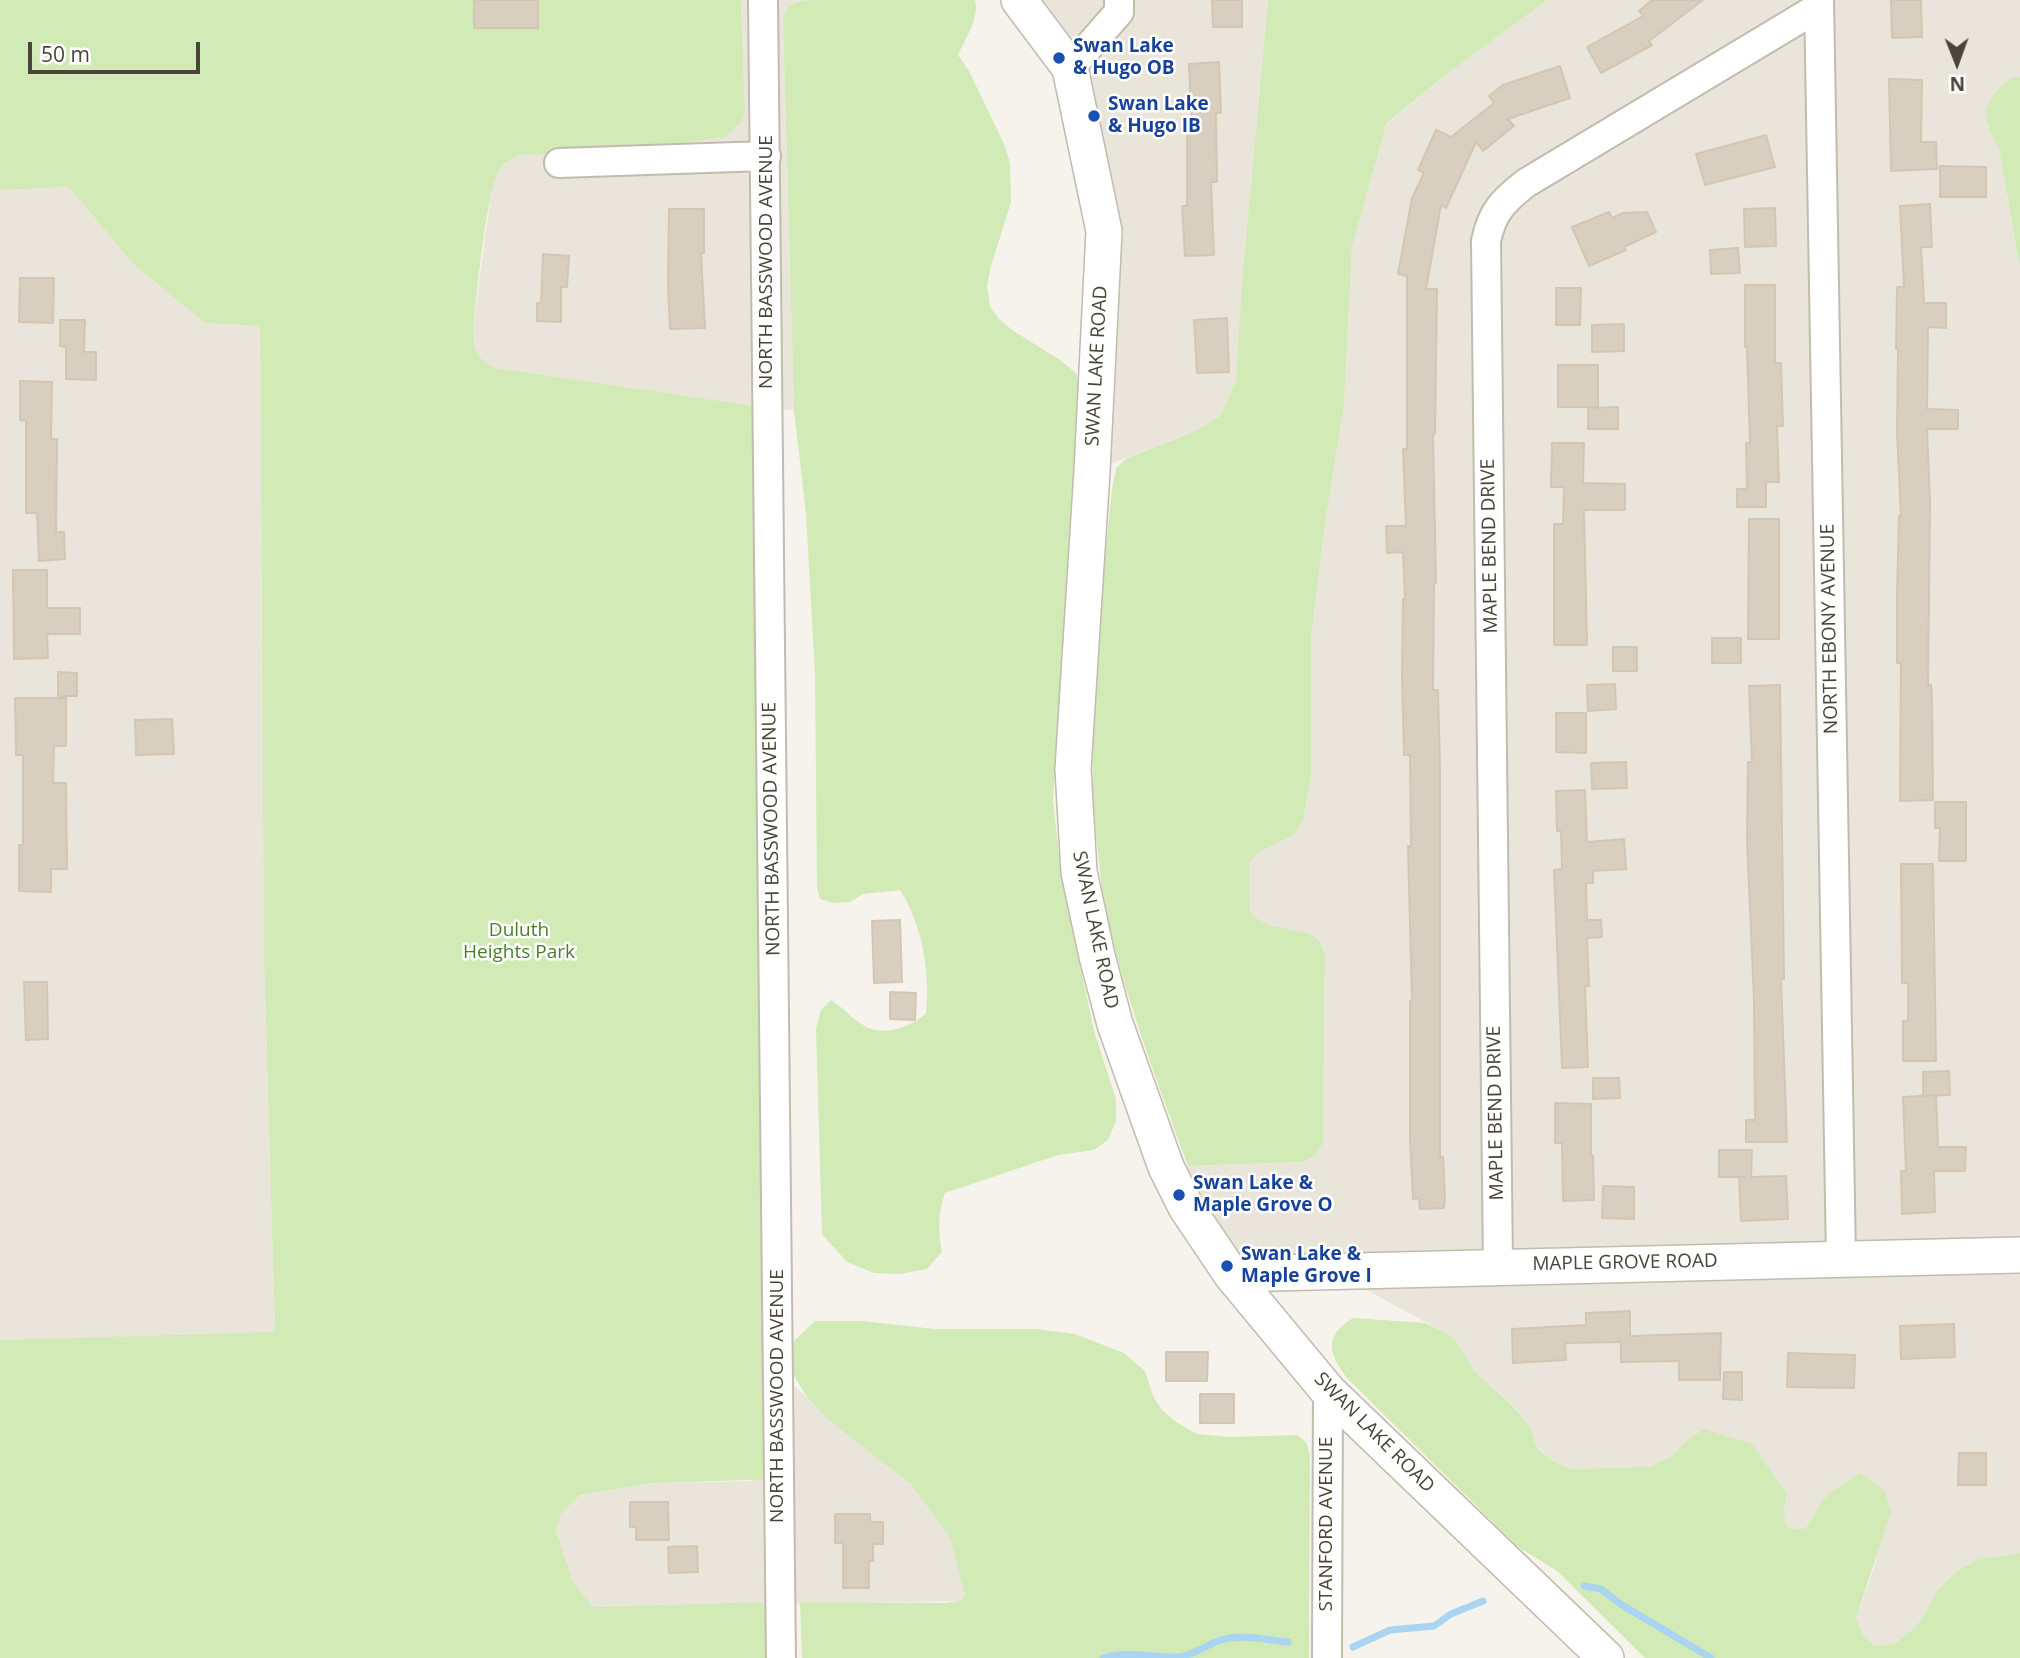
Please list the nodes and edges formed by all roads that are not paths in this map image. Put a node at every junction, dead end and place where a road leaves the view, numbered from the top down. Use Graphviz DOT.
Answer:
graph roads {
  1 [pos="763,0"];
  2 [pos="1019,0"];
  3 [pos="1119,0"];
  4 [pos="1819,3"];
  5 [pos="1070,68"];
  6 [pos="766,156"];
  7 [pos="559,163"];
  8 [pos="2020,1255"];
  9 [pos="1841,1258"];
  10 [pos="1498,1266"];
  11 [pos="1231,1274"];
  12 [pos="1328,1391"];
  13 [pos="781,1658"];
  14 [pos="1327,1658"];
  15 [pos="1606,1658"];
  1 -- 6 [label="street, NORTH BASSWOOD AVENUE"];
  2 -- 5 [label="street, SWAN LAKE ROAD"];
  3 -- 5 [label="street"];
  4 -- 9 [label="street, NORTH EBONY AVENUE"];
  4 -- 10 [label="street, MAPLE BEND DRIVE"];
  5 -- 11 [label="street, SWAN LAKE ROAD"];
  6 -- 7 [label="street"];
  6 -- 13 [label="street, NORTH BASSWOOD AVENUE"];
  8 -- 9 [label="street, MAPLE GROVE ROAD"];
  9 -- 10 [label="street, MAPLE GROVE ROAD"];
  10 -- 11 [label="street, MAPLE GROVE ROAD"];
  11 -- 12 [label="street, SWAN LAKE ROAD"];
  12 -- 14 [label="street, STANFORD AVENUE"];
  12 -- 15 [label="street, SWAN LAKE ROAD"];
}
